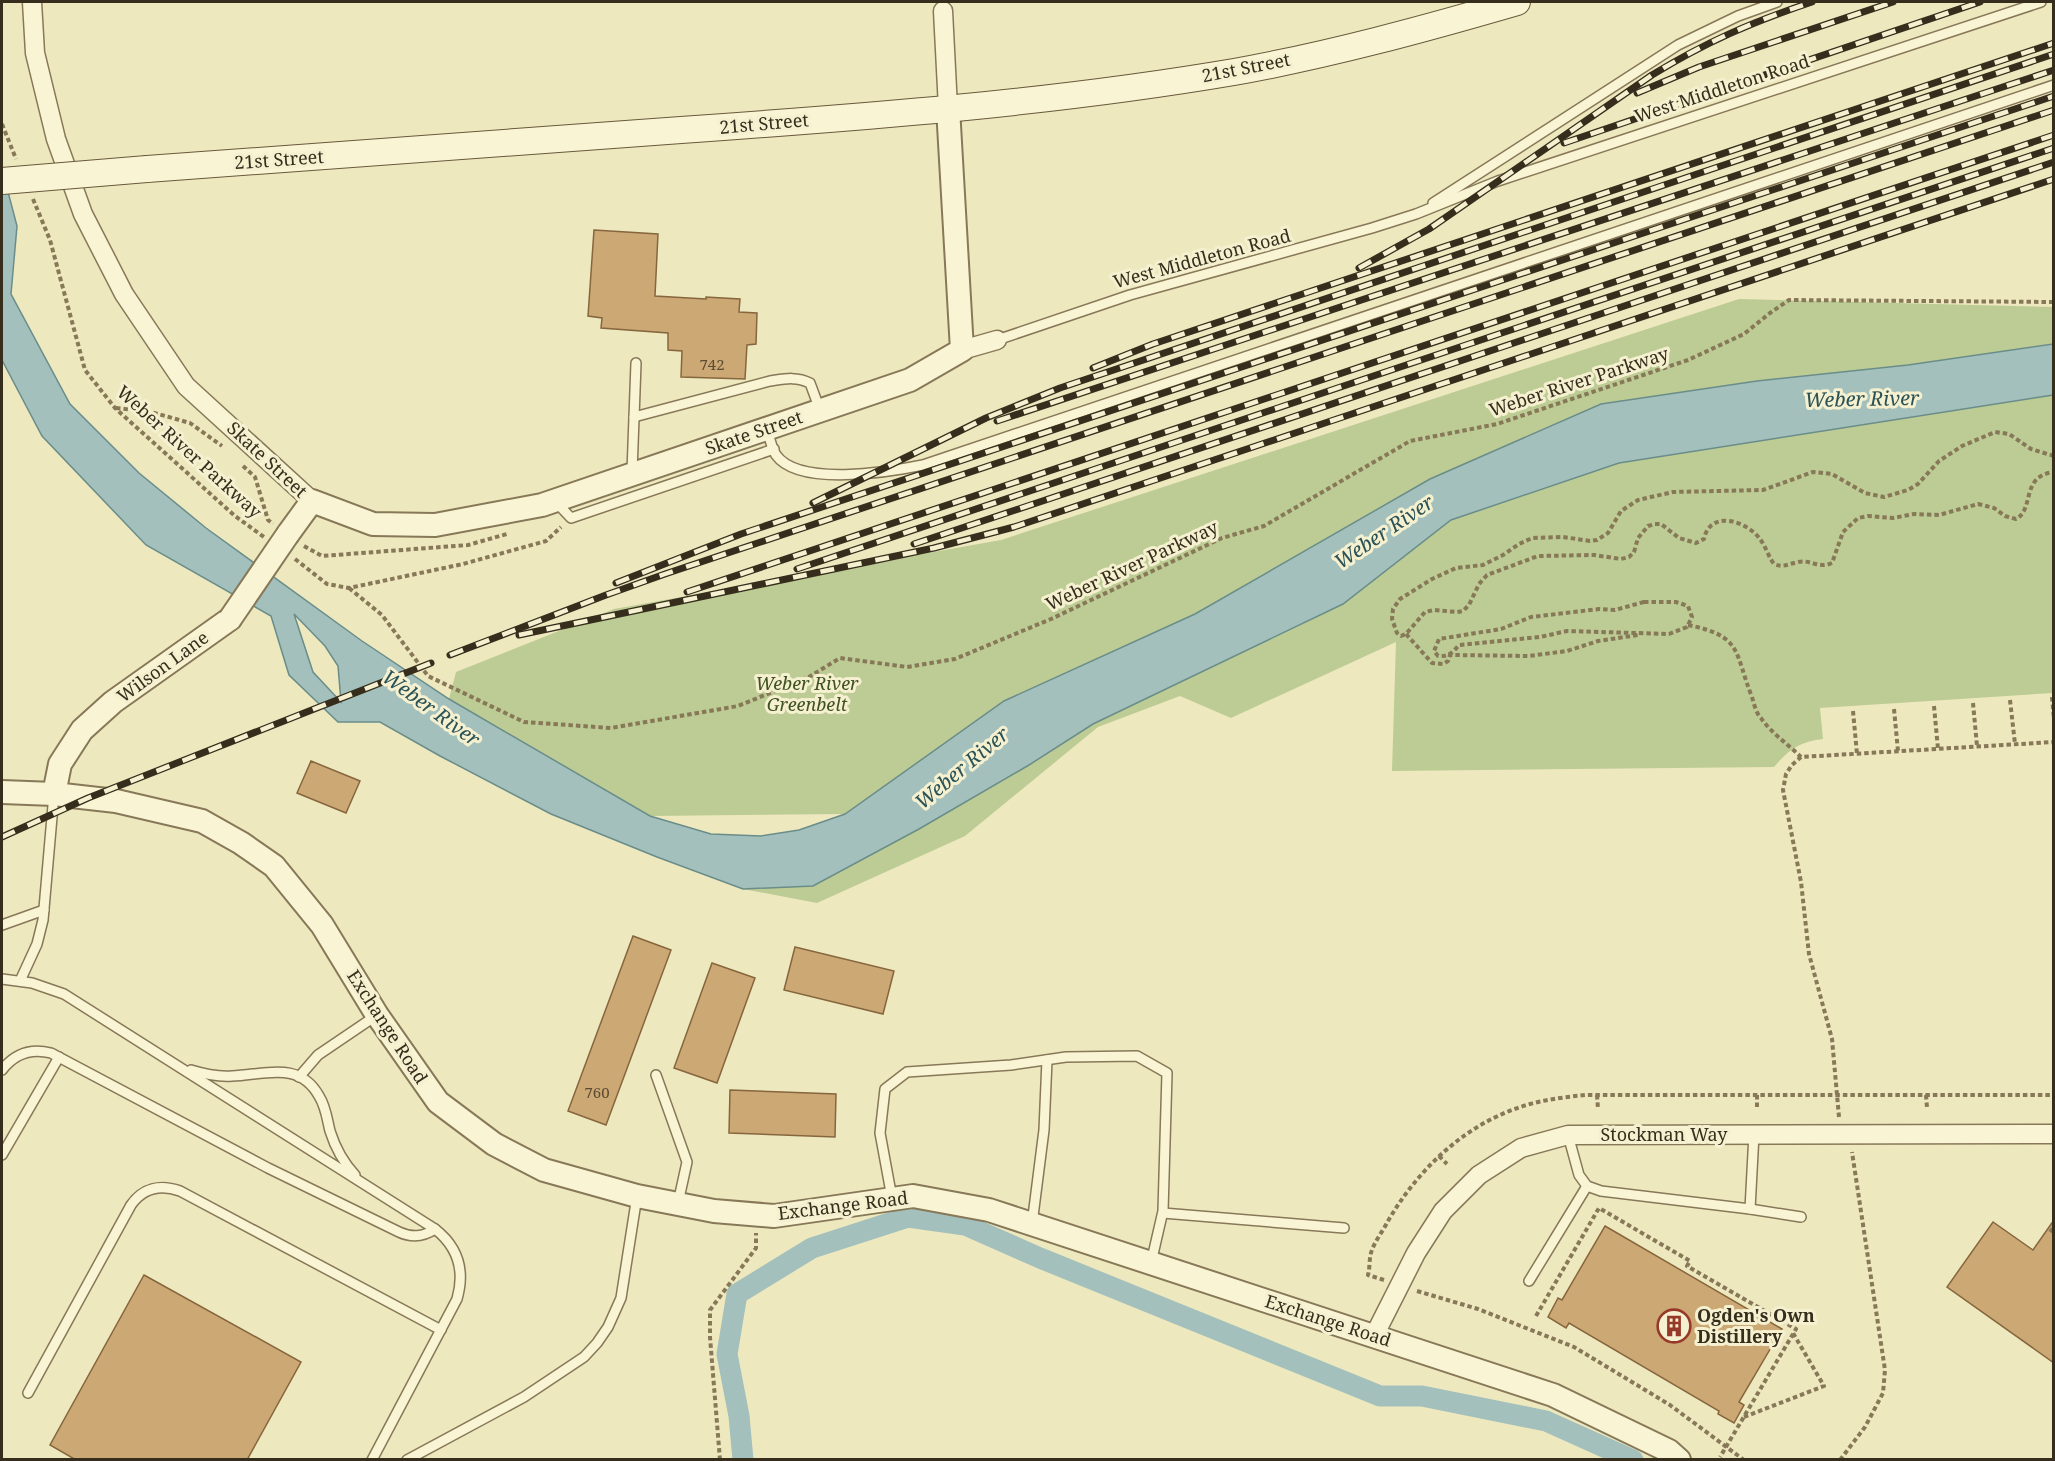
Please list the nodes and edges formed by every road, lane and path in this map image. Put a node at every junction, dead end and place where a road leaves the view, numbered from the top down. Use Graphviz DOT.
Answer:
graph roads {
  1 [pos="32,2"];
  2 [pos="1517,2"];
  3 [pos="1777,2"];
  4 [pos="2041,2"];
  5 [pos="940,6"];
  6 [pos="2054,85"];
  7 [pos="948,108"];
  8 [pos="2,124"];
  9 [pos="10,173"];
  10 [pos="33,198"];
  11 [pos="1416,214"];
  12 [pos="2054,302"];
  13 [pos="997,340"];
  14 [pos="962,350"];
  15 [pos="636,363"];
  16 [pos="116,408"];
  17 [pos="820,410"];
  18 [pos="634,417"];
  19 [pos="770,439"];
  20 [pos="227,450"];
  21 [pos="2054,456"];
  22 [pos="241,464"];
  23 [pos="2054,472"];
  24 [pos="632,475"];
  25 [pos="312,501"];
  26 [pos="555,501"];
  27 [pos="571,518"];
  28 [pos="268,520"];
  29 [pos="281,539"];
  30 [pos="293,558"];
  31 [pos="349,588"];
  32 [pos="1688,625"];
  33 [pos="1648,633"];
  34 [pos="1406,634"];
  35 [pos="1420,649"];
  36 [pos="1434,651"];
  37 [pos="1450,655"];
  38 [pos="2052,698"];
  39 [pos="2010,700"];
  40 [pos="1973,703"];
  41 [pos="1934,706"];
  42 [pos="1894,709"];
  43 [pos="1852,711"];
  44 [pos="2054,719"];
  45 [pos="2054,742"];
  46 [pos="2015,744"];
  47 [pos="1977,746"];
  48 [pos="1938,749"];
  49 [pos="1898,751"];
  50 [pos="1857,754"];
  51 [pos="1801,757"];
  52 [pos="2,792"];
  53 [pos="54,794"];
  54 [pos="44,910"];
  55 [pos="2,924"];
  56 [pos="2,979"];
  57 [pos="20,981"];
  58 [pos="377,1016"];
  59 [pos="59,1057"];
  60 [pos="1047,1060"];
  61 [pos="180,1067"];
  62 [pos="2,1070"];
  63 [pos="656,1075"];
  64 [pos="299,1077"];
  65 [pos="1597,1095"];
  66 [pos="1757,1095"];
  67 [pos="1926,1095"];
  68 [pos="1757,1108"];
  69 [pos="1927,1108"];
  70 [pos="1598,1109"];
  71 [pos="1838,1113"];
  72 [pos="1754,1134"];
  73 [pos="2054,1134"];
  74 [pos="1568,1135"];
  75 [pos="2,1155"];
  76 [pos="1439,1156"];
  77 [pos="1854,1158"];
  78 [pos="1447,1164"];
  79 [pos="363,1183"];
  80 [pos="1587,1186"];
  81 [pos="637,1196"];
  82 [pos="892,1199"];
  83 [pos="678,1205"];
  84 [pos="1750,1209"];
  85 [pos="1163,1213"];
  86 [pos="756,1215"];
  87 [pos="1802,1217"];
  88 [pos="1032,1224"];
  89 [pos="2054,1227"];
  90 [pos="1344,1228"];
  91 [pos="435,1229"];
  92 [pos="2050,1232"];
  93 [pos="1151,1263"];
  94 [pos="1368,1275"];
  95 [pos="1529,1281"];
  96 [pos="1400,1286"];
  97 [pos="1536,1316"];
  98 [pos="441,1330"];
  99 [pos="1793,1333"];
  100 [pos="1374,1336"];
  101 [pos="28,1393"];
  102 [pos="1744,1417"];
  103 [pos="1726,1447"];
  104 [pos="1720,1458"];
  105 [pos="372,1460"];
  106 [pos="407,1460"];
  107 [pos="720,1460"];
  108 [pos="1679,1460"];
  109 [pos="1744,1460"];
  110 [pos="1840,1460"];
  1 -- 25 [label="street, Skate Street"];
  2 -- 7 [label="main road, 21st Street"];
  3 -- 11 [label="lane, West Middleton Road"];
  4 -- 11 [label="lane, West Middleton Road"];
  5 -- 7 [label="street"];
  6 -- 19 [label="lane"];
  7 -- 9 [label="main road, 21st Street, bridge"];
  7 -- 14 [label="street"];
  8 -- 9 [label="path"];
  10 -- 16 [label="path, Weber River Parkway"];
  11 -- 13 [label="lane, West Middleton Road"];
  12 -- 31 [label="path, Weber River Parkway"];
  13 -- 14 [label="street, Skate Street"];
  14 -- 17 [label="street, Skate Street"];
  15 -- 18 [label="lane"];
  16 -- 20 [label="path"];
  16 -- 29 [label="path, Weber River Parkway"];
  17 -- 18 [label="lane"];
  17 -- 19 [label="street, Skate Street"];
  18 -- 24 [label="lane"];
  19 -- 24 [label="street, Skate Street"];
  19 -- 27 [label="lane"];
  21 -- 34 [label="path"];
  22 -- 28 [label="path"];
  23 -- 34 [label="path"];
  24 -- 26 [label="street, Skate Street"];
  25 -- 26 [label="street, Skate Street"];
  25 -- 29 [label="street, Wilson Lane"];
  26 -- 27 [label="lane"];
  27 -- 31 [label="path, Weber River Parkway"];
  29 -- 53 [label="street, Wilson Lane, bridge"];
  30 -- 31 [label="path, Weber River Parkway"];
  32 -- 33 [label="path"];
  32 -- 36 [label="path"];
  32 -- 51 [label="path"];
  33 -- 37 [label="path"];
  33 -- 37 [label="path"];
  34 -- 35 [label="path"];
  35 -- 36 [label="path"];
  35 -- 37 [label="path"];
  36 -- 37 [label="path"];
  38 -- 44 [label="path"];
  39 -- 46 [label="path"];
  40 -- 47 [label="path"];
  41 -- 48 [label="path"];
  42 -- 49 [label="path"];
  43 -- 50 [label="path"];
  45 -- 46 [label="path"];
  46 -- 47 [label="path"];
  47 -- 48 [label="path"];
  48 -- 49 [label="path"];
  49 -- 50 [label="path"];
  50 -- 51 [label="path"];
  51 -- 71 [label="path"];
  52 -- 53 [label="street"];
  53 -- 54 [label="lane"];
  53 -- 58 [label="street, Exchange Road"];
  54 -- 55 [label="lane"];
  54 -- 57 [label="lane"];
  56 -- 57 [label="lane"];
  57 -- 61 [label="lane"];
  58 -- 64 [label="lane"];
  58 -- 81 [label="street, Exchange Road"];
  59 -- 62 [label="lane"];
  59 -- 75 [label="lane"];
  59 -- 91 [label="lane"];
  60 -- 82 [label="lane"];
  60 -- 85 [label="lane"];
  60 -- 88 [label="lane"];
  61 -- 64 [label="lane"];
  61 -- 79 [label="lane"];
  63 -- 83 [label="lane"];
  64 -- 79 [label="lane"];
  65 -- 70 [label="path"];
  66 -- 68 [label="path"];
  67 -- 69 [label="path"];
  72 -- 73 [label="street, Stockman Way"];
  72 -- 74 [label="street, Stockman Way"];
  72 -- 84 [label="lane"];
  74 -- 80 [label="lane"];
  74 -- 96 [label="street, Stockman Way"];
  76 -- 78 [label="path"];
  77 -- 110 [label="path"];
  79 -- 91 [label="lane"];
  80 -- 84 [label="lane"];
  80 -- 95 [label="lane"];
  81 -- 83 [label="street, Exchange Road"];
  81 -- 106 [label="lane"];
  82 -- 86 [label="street, Exchange Road"];
  82 -- 88 [label="street, Exchange Road"];
  83 -- 86 [label="street, Exchange Road"];
  84 -- 87 [label="lane"];
  85 -- 90 [label="lane"];
  85 -- 93 [label="lane"];
  86 -- 107 [label="path"];
  88 -- 93 [label="street, Exchange Road"];
  89 -- 92 [label="path"];
  91 -- 98 [label="lane"];
  93 -- 100 [label="street, Exchange Road"];
  94 -- 96 [label="path"];
  96 -- 100 [label="street, Stockman Way"];
  96 -- 103 [label="path"];
  97 -- 99 [label="path"];
  98 -- 101 [label="lane"];
  98 -- 105 [label="lane"];
  99 -- 102 [label="path"];
  99 -- 102 [label="path"];
  100 -- 108 [label="street, Exchange Road"];
  102 -- 103 [label="path"];
  103 -- 104 [label="path"];
  103 -- 109 [label="path"];
}
